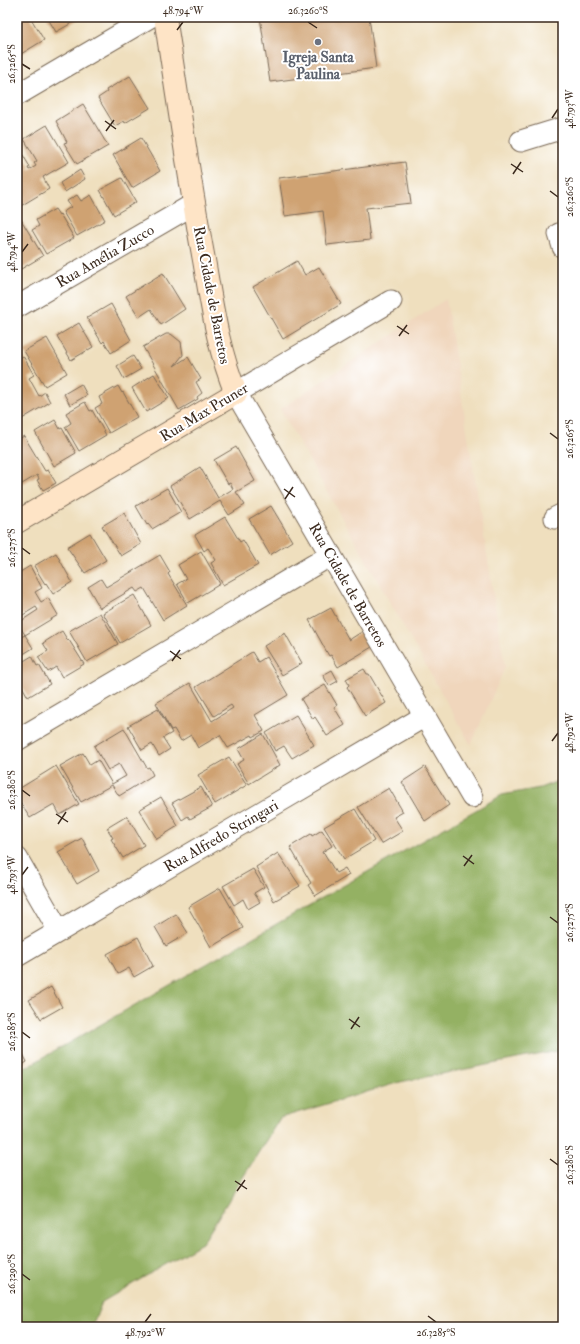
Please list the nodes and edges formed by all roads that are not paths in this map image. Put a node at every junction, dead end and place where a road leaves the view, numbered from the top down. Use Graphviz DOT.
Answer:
graph roads {
  1 [pos="150,17"];
  2 [pos="166,17"];
  3 [pos="17,95"];
  4 [pos="563,128"];
  5 [pos="521,141"];
  6 [pos="194,204"];
  7 [pos="563,233"];
  8 [pos="563,247"];
  9 [pos="391,301"];
  10 [pos="17,308"];
  11 [pos="236,393"];
  12 [pos="17,522"];
  13 [pos="330,555"];
  14 [pos="425,716"];
  15 [pos="17,740"];
  16 [pos="472,797"];
  17 [pos="17,858"];
  18 [pos="59,931"];
  19 [pos="17,956"];
  1 -- 3 [label="street"];
  2 -- 6 [label="street, Rua Cidade de Barretos"];
  4 -- 5 [label="street"];
  6 -- 10 [label="street, Rua Amélia Zucco"];
  6 -- 11 [label="street, Rua Cidade de Barretos"];
  7 -- 8 [label="street"];
  9 -- 11 [label="street, Rua Max Pruner"];
  11 -- 12 [label="street, Rua Max Pruner"];
  11 -- 13 [label="street, Rua Cidade de Barretos"];
  13 -- 14 [label="street, Rua Cidade de Barretos"];
  13 -- 15 [label="street"];
  14 -- 16 [label="street, Rua Cidade de Barretos"];
  14 -- 18 [label="street, Rua Alfredo Stringari"];
  17 -- 18 [label="street"];
  18 -- 19 [label="street, Rua Alfredo Stringari"];
}
